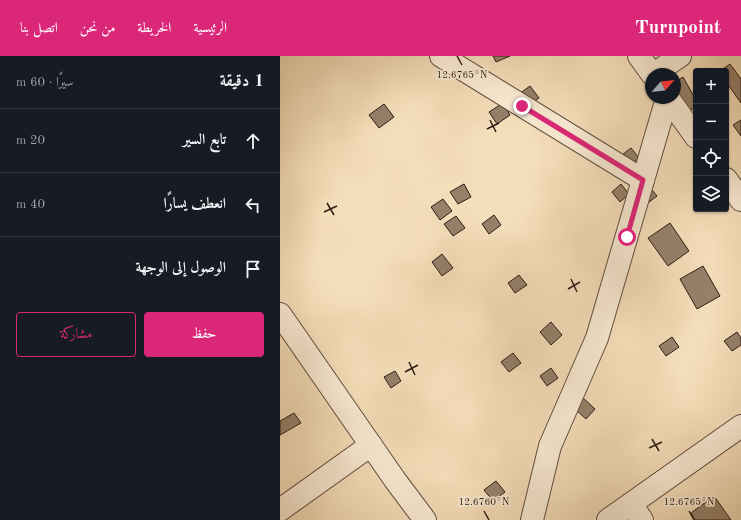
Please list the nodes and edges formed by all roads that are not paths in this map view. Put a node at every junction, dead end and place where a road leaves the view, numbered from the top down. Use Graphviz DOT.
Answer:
graph roads {
  1 [pos="441,56"];
  2 [pos="639,56"];
  3 [pos="680,56"];
  4 [pos="648,68"];
  5 [pos="662,68"];
  6 [pos="666,104"];
  7 [pos="672,104"];
  8 [pos="693,133"];
  9 [pos="643,180"];
  10 [pos="729,183"];
  11 [pos="741,200"];
  12 [pos="280,314"];
  13 [pos="741,426"];
  14 [pos="371,445"];
  15 [pos="280,510"];
  16 [pos="636,512"];
  17 [pos="425,520"];
  18 [pos="532,520"];
  19 [pos="608,520"];
  1 -- 9 [label="street"];
  2 -- 4 [label="street"];
  3 -- 5 [label="street"];
  6 -- 9 [label="street"];
  7 -- 8 [label="street"];
  9 -- 18 [label="street"];
  10 -- 11 [label="street"];
  12 -- 14 [label="street"];
  13 -- 16 [label="street"];
  14 -- 15 [label="street"];
  14 -- 17 [label="street"];
  16 -- 19 [label="street"];
}
